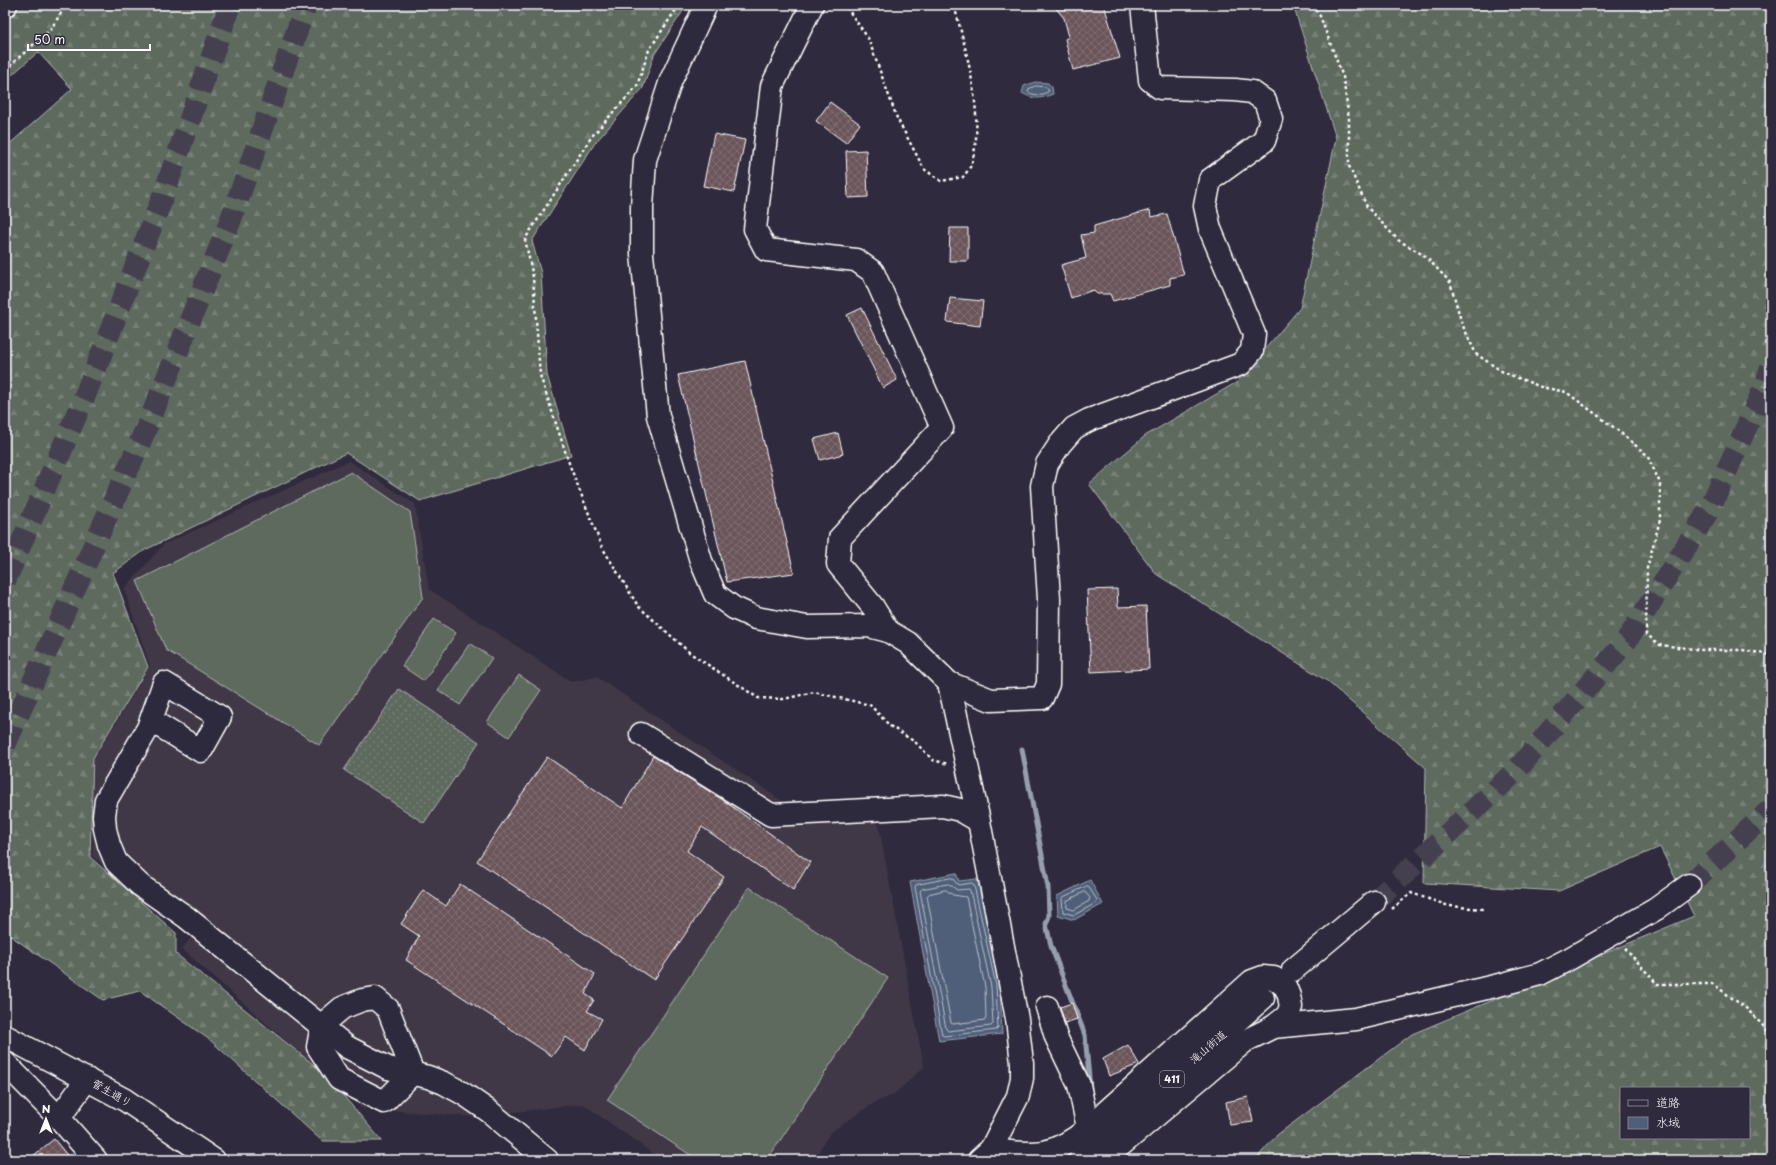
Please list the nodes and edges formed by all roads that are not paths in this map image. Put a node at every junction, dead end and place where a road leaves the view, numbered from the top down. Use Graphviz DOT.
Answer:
graph roads {
  1 [pos="706,5"];
  2 [pos="812,5"];
  3 [pos="1142,5"];
  4 [pos="888,631"];
  5 [pos="949,683"];
  6 [pos="148,728"];
  7 [pos="641,734"];
  8 [pos="979,821"];
  9 [pos="1689,885"];
  10 [pos="1380,908"];
  11 [pos="1293,970"];
  12 [pos="1263,998"];
  13 [pos="1047,1007"];
  14 [pos="322,1025"];
  15 [pos="1274,1027"];
  16 [pos="5,1036"];
  17 [pos="5,1063"];
  18 [pos="413,1073"];
  19 [pos="87,1079"];
  20 [pos="59,1118"];
  21 [pos="1088,1128"];
  22 [pos="985,1154"];
  23 [pos="1084,1156"];
  24 [pos="96,1160"];
  25 [pos="214,1160"];
  26 [pos="547,1160"];
  1 -- 4 [label="main road"];
  2 -- 4 [label="main road"];
  3 -- 5 [label="main road"];
  4 -- 5 [label="main road"];
  5 -- 8 [label="main road"];
  6 -- 14 [label="main road"];
  7 -- 8 [label="main road"];
  8 -- 22 [label="main road"];
  9 -- 15 [label="main road"];
  10 -- 11 [label="main road"];
  12 -- 23 [label="main road, 滝山街道 / 411"];
  13 -- 21 [label="main road"];
  14 -- 18 [label="main road"];
  14 -- 18 [label="main road"];
  14 -- 18 [label="main road"];
  15 -- 21 [label="main road"];
  15 -- 23 [label="main road"];
  16 -- 19 [label="main road, 菅生通り"];
  17 -- 20 [label="main road"];
  18 -- 26 [label="main road"];
  19 -- 20 [label="main road"];
  19 -- 25 [label="main road, 菅生通り"];
  20 -- 24 [label="main road"];
  21 -- 22 [label="main road"];
}
